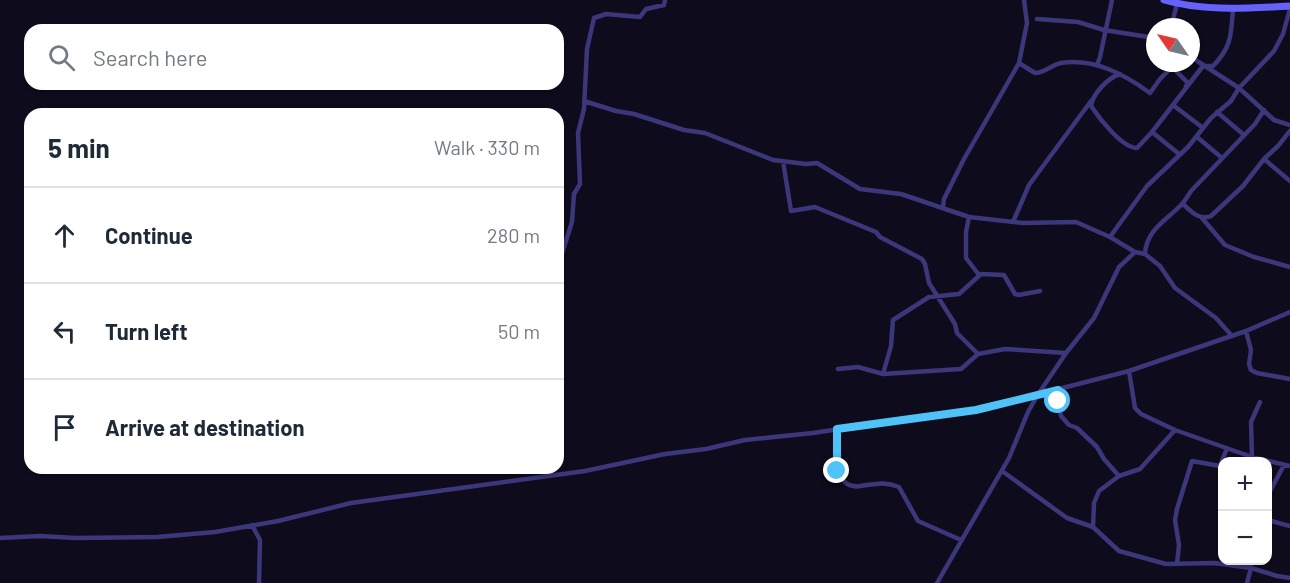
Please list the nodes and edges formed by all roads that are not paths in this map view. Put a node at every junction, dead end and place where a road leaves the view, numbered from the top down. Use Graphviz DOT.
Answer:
graph roads {
  1 [pos="665,0"];
  2 [pos="1024,0"];
  3 [pos="1112,0"];
  4 [pos="1164,0"];
  5 [pos="1178,4"];
  6 [pos="1290,7"];
  7 [pos="1233,9"];
  8 [pos="1174,18"];
  9 [pos="1037,19"];
  10 [pos="1104,30"];
  11 [pos="1146,37"];
  12 [pos="1019,63"];
  13 [pos="1200,64"];
  14 [pos="1097,65"];
  15 [pos="1203,66"];
  16 [pos="1120,74"];
  17 [pos="1239,88"];
  18 [pos="1092,100"];
  19 [pos="584,101"];
  20 [pos="1173,105"];
  21 [pos="1264,110"];
  22 [pos="1217,112"];
  23 [pos="1290,125"];
  24 [pos="1203,128"];
  25 [pos="1290,131"];
  26 [pos="1152,132"];
  27 [pos="1244,135"];
  28 [pos="1197,137"];
  29 [pos="1179,154"];
  30 [pos="1222,158"];
  31 [pos="1264,159"];
  32 [pos="783,161"];
  33 [pos="1290,181"];
  34 [pos="1183,204"];
  35 [pos="943,208"];
  36 [pos="969,217"];
  37 [pos="1201,217"];
  38 [pos="1013,222"];
  39 [pos="1110,237"];
  40 [pos="564,247"];
  41 [pos="1135,252"];
  42 [pos="1145,254"];
  43 [pos="1290,267"];
  44 [pos="979,275"];
  45 [pos="1040,291"];
  46 [pos="936,296"];
  47 [pos="1290,312"];
  48 [pos="1246,331"];
  49 [pos="1232,336"];
  50 [pos="1066,353"];
  51 [pos="978,354"];
  52 [pos="838,369"];
  53 [pos="1129,371"];
  54 [pos="883,374"];
  55 [pos="1290,379"];
  56 [pos="1058,390"];
  57 [pos="1037,396"];
  58 [pos="1260,402"];
  59 [pos="837,429"];
  60 [pos="1174,430"];
  61 [pos="1227,448"];
  62 [pos="1250,457"];
  63 [pos="1252,457"];
  64 [pos="1272,462"];
  65 [pos="1287,465"];
  66 [pos="1002,471"];
  67 [pos="564,473"];
  68 [pos="557,474"];
  69 [pos="1119,476"];
  70 [pos="1272,489"];
  71 [pos="1272,521"];
  72 [pos="252,525"];
  73 [pos="1290,526"];
  74 [pos="1093,527"];
  75 [pos="0,538"];
  76 [pos="961,540"];
  77 [pos="1176,564"];
  78 [pos="1251,565"];
  79 [pos="1251,568"];
  80 [pos="1290,578"];
  81 [pos="259,583"];
  82 [pos="937,583"];
  83 [pos="1247,583"];
  1 -- 19 [label="street"];
  2 -- 12 [label="street"];
  3 -- 10 [label="street"];
  4 -- 5 [label="street"];
  5 -- 7 [label="street"];
  5 -- 8 [label="street"];
  6 -- 7 [label="street"];
  6 -- 17 [label="street"];
  7 -- 15 [label="street"];
  9 -- 10 [label="street"];
  10 -- 11 [label="street"];
  10 -- 14 [label="street"];
  12 -- 14 [label="street"];
  12 -- 35 [label="street"];
  13 -- 15 [label="street"];
  14 -- 16 [label="street"];
  15 -- 17 [label="street"];
  15 -- 20 [label="street"];
  16 -- 18 [label="street"];
  16 -- 20 [label="street"];
  17 -- 21 [label="street"];
  17 -- 22 [label="street"];
  18 -- 26 [label="street"];
  18 -- 38 [label="street"];
  19 -- 32 [label="street"];
  19 -- 40 [label="street"];
  20 -- 24 [label="street"];
  20 -- 26 [label="street"];
  21 -- 23 [label="street"];
  21 -- 27 [label="street"];
  22 -- 24 [label="street"];
  22 -- 27 [label="street"];
  24 -- 28 [label="street"];
  25 -- 31 [label="street"];
  26 -- 29 [label="street"];
  27 -- 30 [label="street"];
  28 -- 29 [label="street"];
  28 -- 30 [label="street"];
  29 -- 39 [label="street"];
  30 -- 34 [label="street"];
  31 -- 33 [label="street"];
  31 -- 37 [label="street"];
  32 -- 35 [label="street"];
  32 -- 46 [label="street"];
  34 -- 37 [label="street"];
  34 -- 42 [label="street"];
  35 -- 36 [label="street"];
  36 -- 38 [label="street"];
  36 -- 44 [label="street"];
  37 -- 43 [label="street"];
  38 -- 39 [label="street"];
  39 -- 41 [label="street"];
  41 -- 42 [label="street"];
  41 -- 50 [label="street"];
  42 -- 49 [label="street"];
  44 -- 45 [label="street"];
  44 -- 46 [label="street"];
  46 -- 51 [label="street"];
  46 -- 54 [label="street"];
  47 -- 48 [label="street"];
  48 -- 49 [label="street"];
  48 -- 55 [label="street"];
  49 -- 53 [label="street"];
  50 -- 51 [label="street"];
  50 -- 57 [label="street"];
  51 -- 54 [label="street"];
  52 -- 54 [label="street"];
  53 -- 56 [label="street"];
  53 -- 60 [label="street"];
  56 -- 57 [label="street"];
  56 -- 69 [label="street"];
  57 -- 59 [label="street"];
  57 -- 66 [label="street"];
  58 -- 63 [label="street"];
  59 -- 67 [label="street"];
  59 -- 76 [label="street"];
  60 -- 61 [label="street"];
  60 -- 69 [label="street"];
  61 -- 62 [label="street"];
  61 -- 77 [label="street"];
  64 -- 65 [label="street"];
  65 -- 70 [label="street"];
  66 -- 74 [label="street"];
  66 -- 76 [label="street"];
  68 -- 72 [label="street"];
  69 -- 74 [label="street"];
  71 -- 73 [label="street"];
  72 -- 75 [label="street"];
  72 -- 81 [label="street"];
  74 -- 77 [label="street"];
  76 -- 82 [label="street"];
  77 -- 79 [label="street"];
  78 -- 79 [label="street"];
  79 -- 80 [label="street"];
  79 -- 83 [label="street"];
}
